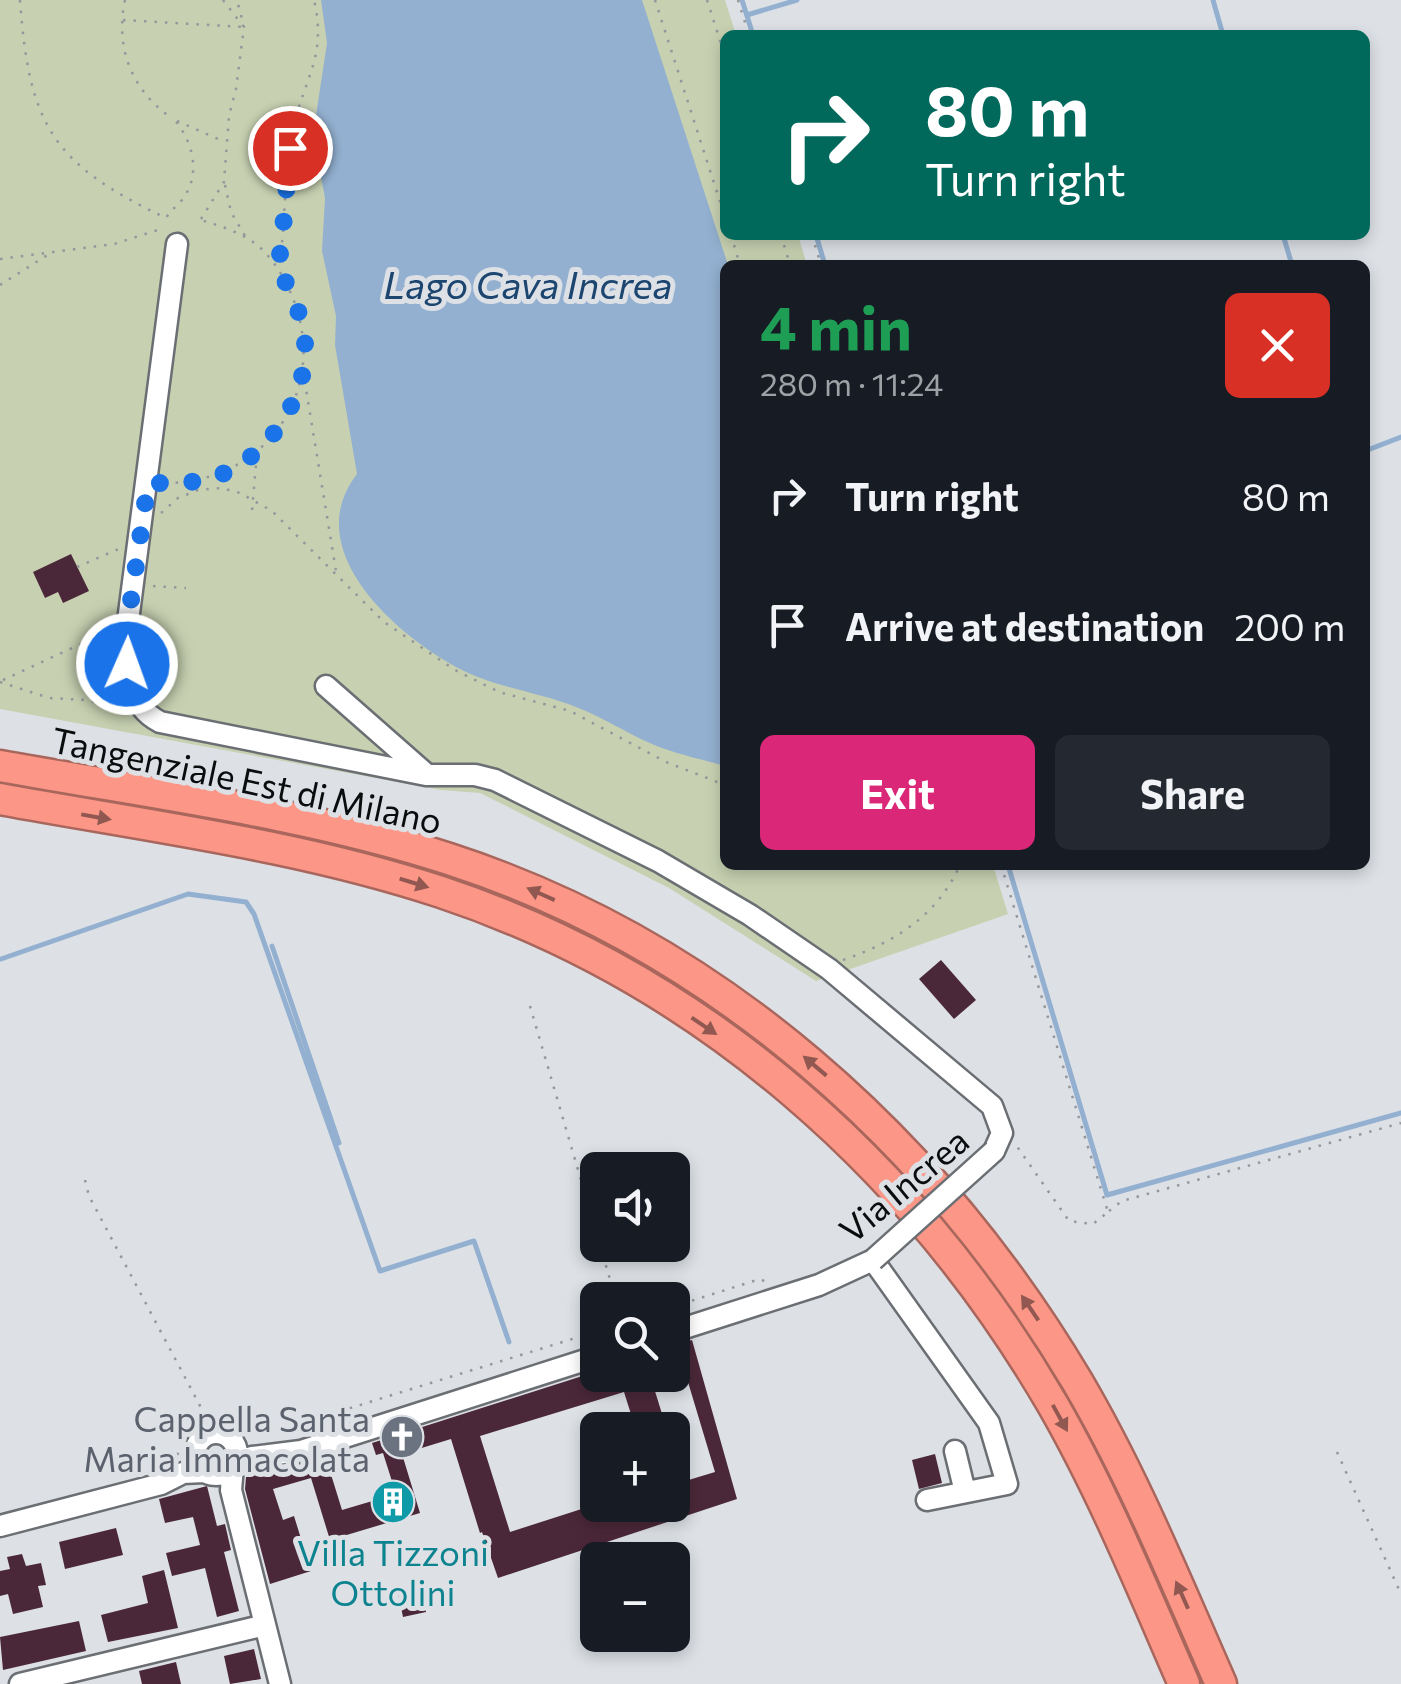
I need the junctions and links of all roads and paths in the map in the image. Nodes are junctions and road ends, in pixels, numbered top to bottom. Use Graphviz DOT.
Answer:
graph roads {
  1 [pos="20,0"];
  2 [pos="125,0"];
  3 [pos="223,0"];
  4 [pos="237,0"];
  5 [pos="314,0"];
  6 [pos="655,0"];
  7 [pos="708,0"];
  8 [pos="738,0"];
  9 [pos="122,20"];
  10 [pos="244,27"];
  11 [pos="748,30"];
  12 [pos="720,40"];
  13 [pos="173,118"];
  14 [pos="226,142"];
  15 [pos="224,182"];
  16 [pos="720,201"];
  17 [pos="170,236"];
  18 [pos="246,238"];
  19 [pos="58,250"];
  20 [pos="0,259"];
  21 [pos="275,263"];
  22 [pos="0,285"];
  23 [pos="302,365"];
  24 [pos="256,451"];
  25 [pos="148,483"];
  26 [pos="253,500"];
  27 [pos="252,510"];
  28 [pos="142,531"];
  29 [pos="78,567"];
  30 [pos="337,573"];
  31 [pos="134,584"];
  32 [pos="186,588"];
  33 [pos="128,621"];
  34 [pos="0,682"];
  35 [pos="326,686"];
  36 [pos="150,716"];
  37 [pos="0,766"];
  38 [pos="426,774"];
  39 [pos="720,784"];
  40 [pos="0,800"];
  41 [pos="957,870"];
  42 [pos="1003,870"];
  43 [pos="834,969"];
  44 [pos="530,1006"];
  45 [pos="1401,1123"];
  46 [pos="998,1142"];
  47 [pos="580,1177"];
  48 [pos="85,1180"];
  49 [pos="1108,1212"];
  50 [pos="873,1260"];
  51 [pos="690,1326"];
  52 [pos="580,1337"];
  53 [pos="580,1362"];
  54 [pos="209,1426"];
  55 [pos="955,1451"];
  56 [pos="1338,1452"];
  57 [pos="215,1466"];
  58 [pos="965,1492"];
  59 [pos="927,1500"];
  60 [pos="0,1526"];
  61 [pos="1401,1594"];
  62 [pos="265,1624"];
  63 [pos="20,1684"];
  64 [pos="280,1684"];
  65 [pos="1184,1684"];
  66 [pos="1222,1684"];
  1 -- 13 [label="path"];
  2 -- 9 [label="path"];
  3 -- 10 [label="path"];
  4 -- 10 [label="path"];
  5 -- 21 [label="path"];
  6 -- 16 [label="path"];
  7 -- 12 [label="path"];
  8 -- 11 [label="path"];
  9 -- 10 [label="path"];
  9 -- 13 [label="path"];
  10 -- 14 [label="path"];
  13 -- 14 [label="path"];
  14 -- 15 [label="path"];
  15 -- 18 [label="path"];
  15 -- 18 [label="path"];
  17 -- 19 [label="path"];
  17 -- 25 [label="street"];
  18 -- 21 [label="path"];
  19 -- 20 [label="path"];
  19 -- 22 [label="path"];
  21 -- 23 [label="path"];
  23 -- 24 [label="path"];
  23 -- 30 [label="path"];
  24 -- 25 [label="path"];
  24 -- 26 [label="path"];
  25 -- 28 [label="street"];
  26 -- 27 [label="path"];
  26 -- 28 [label="path"];
  26 -- 30 [label="path"];
  28 -- 29 [label="path"];
  28 -- 31 [label="street"];
  30 -- 39 [label="path"];
  31 -- 32 [label="path"];
  31 -- 33 [label="street"];
  33 -- 34 [label="path"];
  33 -- 36 [label="street"];
  34 -- 36 [label="path"];
  35 -- 38 [label="street"];
  36 -- 38 [label="street, Via Increa"];
  66 -- 37 [label="highway, Tangenziale Est di Milano, one-way"];
  38 -- 43 [label="street, Via Increa"];
  40 -- 65 [label="highway, Tangenziale Est di Milano, one-way"];
  41 -- 43 [label="path"];
  42 -- 49 [label="path"];
  43 -- 46 [label="street, Via Increa"];
  44 -- 47 [label="path"];
  45 -- 49 [label="path"];
  46 -- 49 [label="path"];
  46 -- 50 [label="street, Via Increa, bridge"];
  48 -- 54 [label="path"];
  50 -- 51 [label="street, Via Increa"];
  50 -- 58 [label="street"];
  52 -- 54 [label="path"];
  53 -- 57 [label="street"];
  54 -- 57 [label="street"];
  54 -- 57 [label="path"];
  55 -- 58 [label="street"];
  56 -- 61 [label="path"];
  57 -- 60 [label="street"];
  57 -- 62 [label="street"];
  58 -- 59 [label="street"];
  62 -- 63 [label="street"];
  62 -- 64 [label="street"];
}
